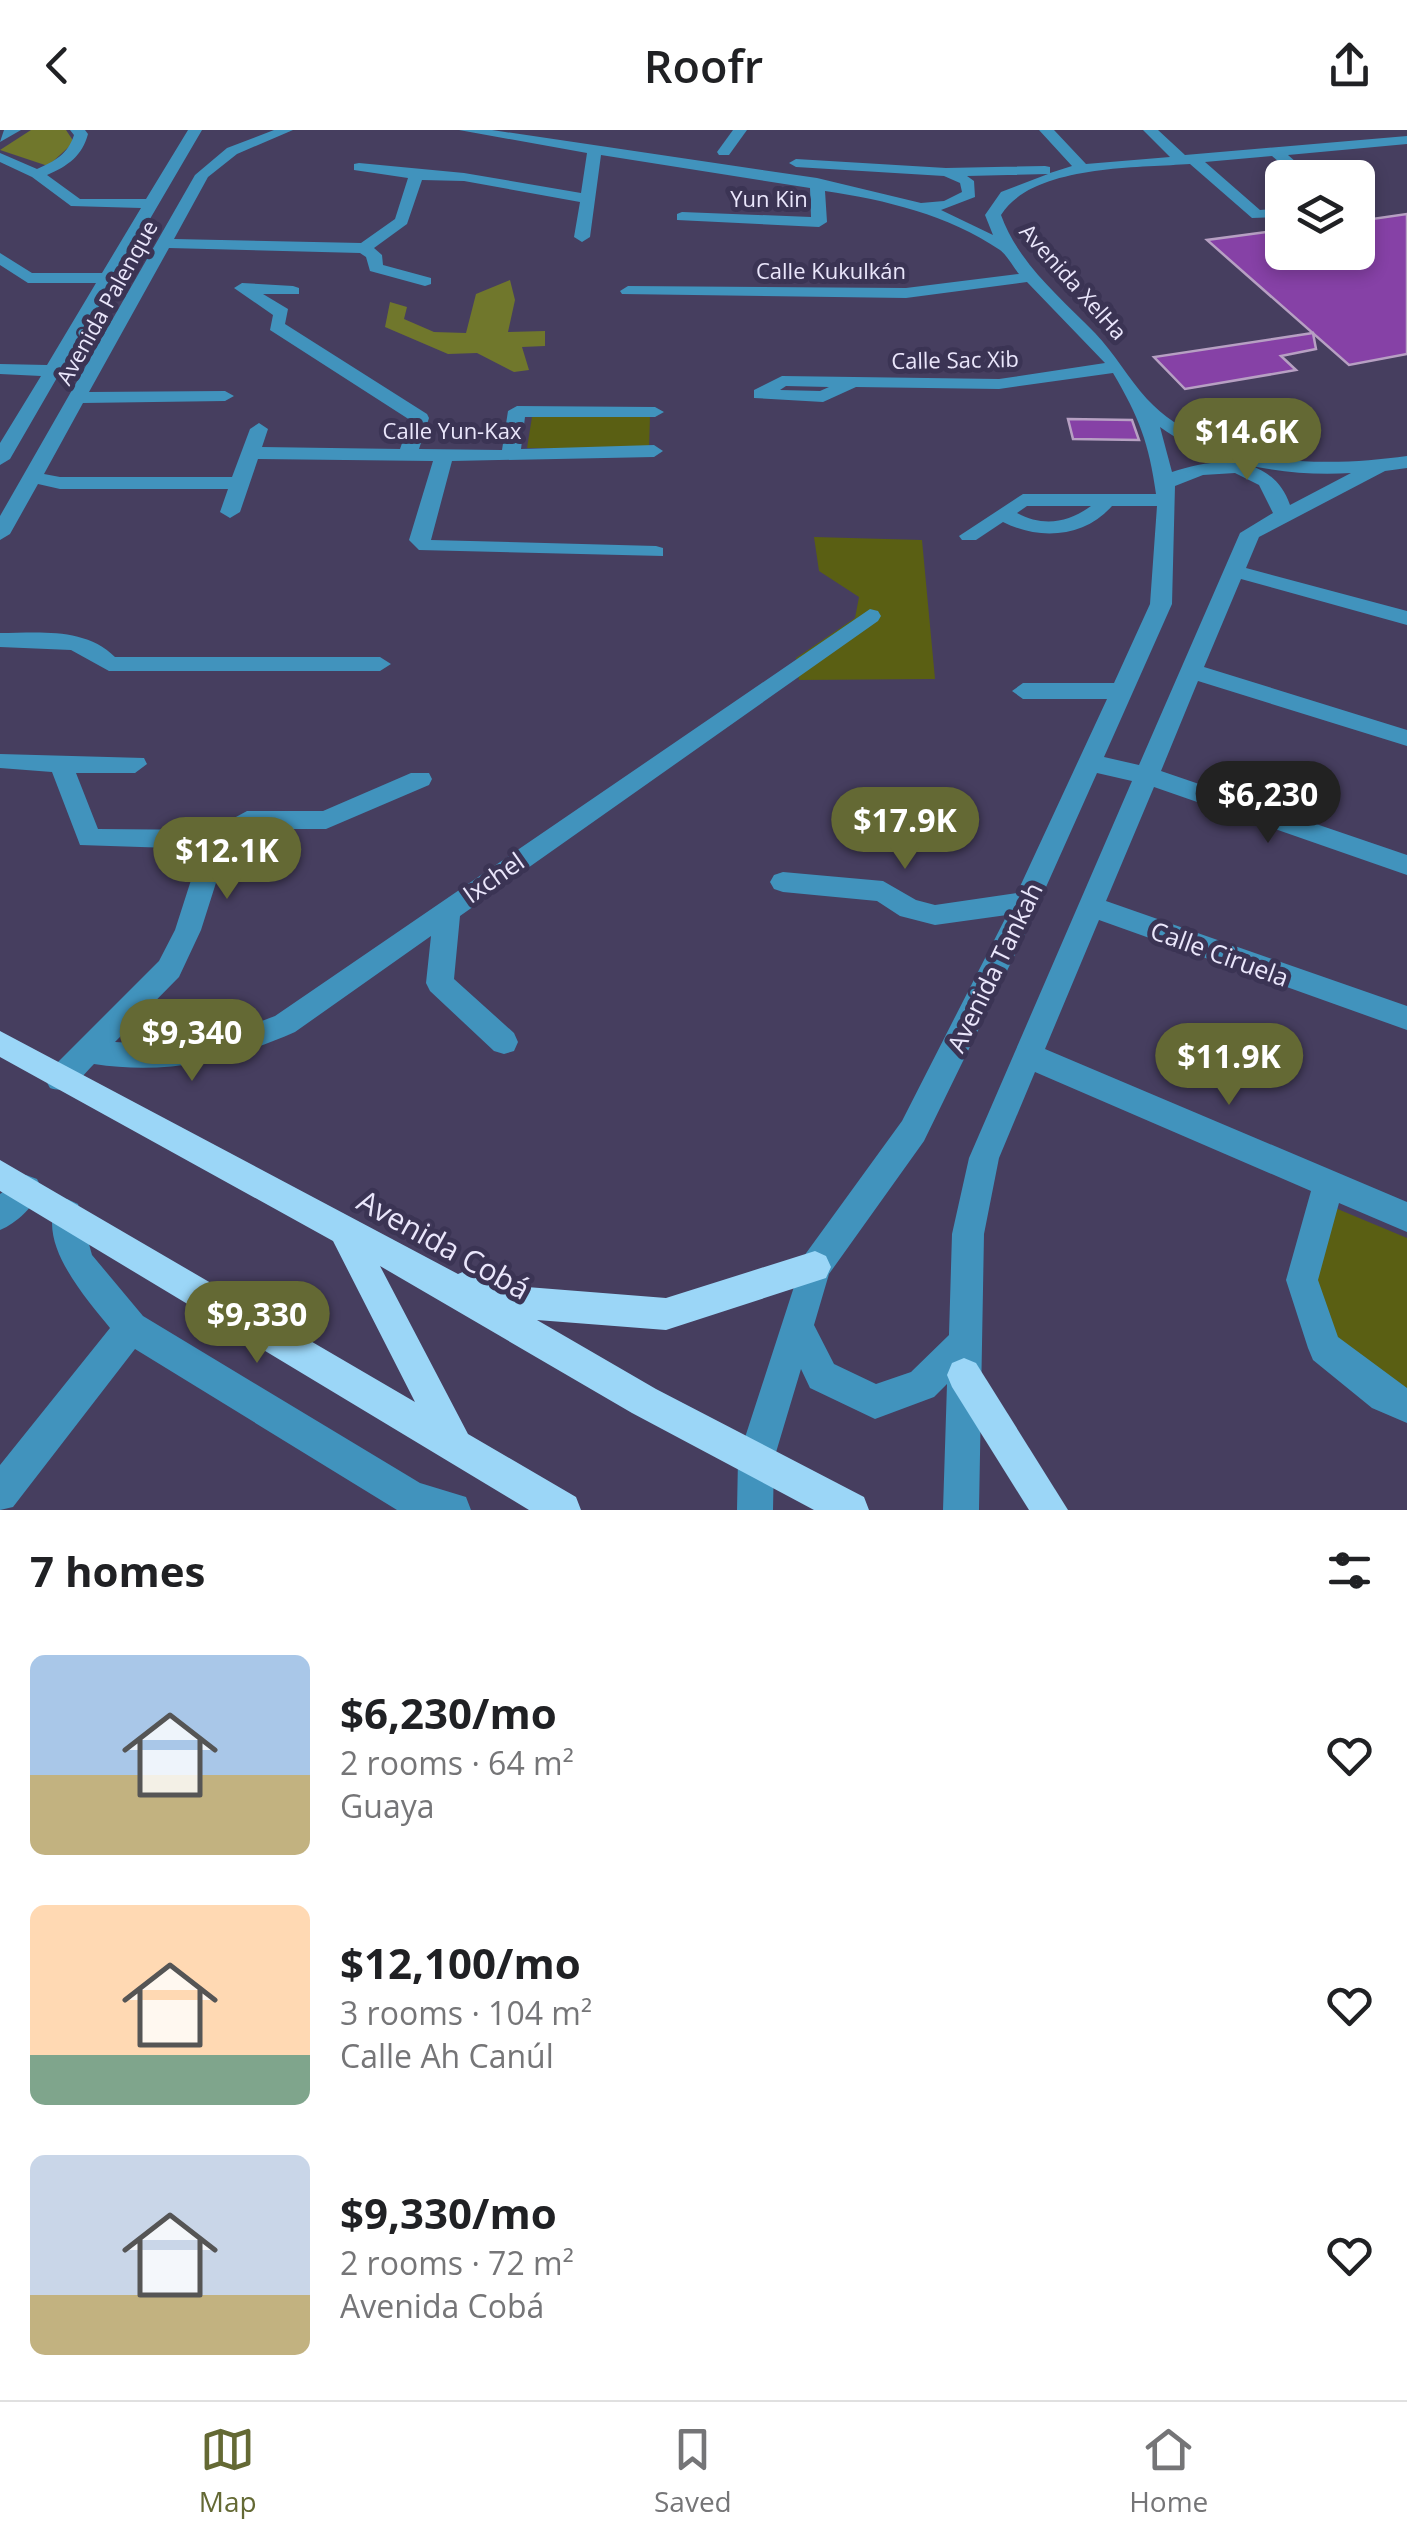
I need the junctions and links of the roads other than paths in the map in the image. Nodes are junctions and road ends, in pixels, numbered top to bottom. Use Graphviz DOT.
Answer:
graph roads {
  1 [pos="14,130"];
  2 [pos="77,130"];
  3 [pos="194,130"];
  4 [pos="286,130"];
  5 [pos="466,130"];
  6 [pos="565,130"];
  7 [pos="740,130"];
  8 [pos="1046,130"];
  9 [pos="1150,130"];
  10 [pos="1406,130"];
  11 [pos="0,138"];
  12 [pos="1382,139"];
  13 [pos="1407,140"];
  14 [pos="689,148"];
  15 [pos="595,149"];
  16 [pos="706,150"];
  17 [pos="1273,150"];
  18 [pos="724,152"];
  19 [pos="741,155"];
  20 [pos="0,157"];
  21 [pos="1187,159"];
  22 [pos="776,160"];
  23 [pos="1286,160"];
  24 [pos="359,167"];
  25 [pos="1076,169"];
  26 [pos="946,172"];
  27 [pos="37,174"];
  28 [pos="416,176"];
  29 [pos="817,182"];
  30 [pos="585,198"];
  31 [pos="153,204"];
  32 [pos="921,206"];
  33 [pos="1265,214"];
  34 [pos="682,217"];
  35 [pos="582,237"];
  36 [pos="164,242"];
  37 [pos="1003,246"];
  38 [pos="364,248"];
  39 [pos="0,258"];
  40 [pos="1032,277"];
  41 [pos="109,278"];
  42 [pos="424,281"];
  43 [pos="293,291"];
  44 [pos="628,291"];
  45 [pos="1117,367"];
  46 [pos="0,369"];
  47 [pos="92,370"];
  48 [pos="54,372"];
  49 [pos="853,382"];
  50 [pos="226,396"];
  51 [pos="78,398"];
  52 [pos="1143,405"];
  53 [pos="655,412"];
  54 [pos="259,429"];
  55 [pos="654,451"];
  56 [pos="250,453"];
  57 [pos="408,455"];
  58 [pos="444,456"];
  59 [pos="511,456"];
  60 [pos="0,459"];
  61 [pos="1407,462"];
  62 [pos="1378,467"];
  63 [pos="32,477"];
  64 [pos="239,483"];
  65 [pos="1166,492"];
  66 [pos="230,512"];
  67 [pos="1283,515"];
  68 [pos="0,534"];
  69 [pos="969,536"];
  70 [pos="656,552"];
  71 [pos="1234,572"];
  72 [pos="870,616"];
  73 [pos="1407,618"];
  74 [pos="0,640"];
  75 [pos="380,664"];
  76 [pos="1192,671"];
  77 [pos="1023,690"];
  78 [pos="1121,691"];
  79 [pos="1407,738"];
  80 [pos="4,761"];
  81 [pos="1088,762"];
  82 [pos="61,764"];
  83 [pos="135,764"];
  84 [pos="1148,775"];
  85 [pos="420,779"];
  86 [pos="217,840"];
  87 [pos="1407,865"];
  88 [pos="783,882"];
  89 [pos="1026,902"];
  90 [pos="1090,906"];
  91 [pos="447,909"];
  92 [pos="1407,1018"];
  93 [pos="504,1042"];
  94 [pos="0,1043"];
  95 [pos="88,1051"];
  96 [pos="1027,1055"];
  97 [pos="60,1080"];
  98 [pos="13,1182"];
  99 [pos="1329,1184"];
  100 [pos="68,1214"];
  101 [pos="0,1216"];
  102 [pos="1407,1216"];
  103 [pos="346,1233"];
  104 [pos="815,1267"];
  105 [pos="437,1280"];
  106 [pos="797,1327"];
  107 [pos="131,1328"];
  108 [pos="965,1359"];
  109 [pos="1407,1406"];
  110 [pos="456,1447"];
  111 [pos="756,1459"];
  112 [pos="0,1494"];
  113 [pos="410,1504"];
  114 [pos="546,1508"];
  115 [pos="453,1510"];
  116 [pos="755,1510"];
  117 [pos="851,1510"];
  118 [pos="961,1510"];
  119 [pos="1050,1510"];
  1 -- 11 [label="street"];
  2 -- 27 [label="street"];
  3 -- 31 [label="street, Avenida Palenque"];
  4 -- 36 [label="street, Avenida Palenque"];
  5 -- 15 [label="street"];
  6 -- 14 [label="street"];
  7 -- 18 [label="street"];
  8 -- 25 [label="street"];
  9 -- 21 [label="street"];
  10 -- 12 [label="street"];
  12 -- 13 [label="street, Avenida XelHa"];
  12 -- 17 [label="street, Avenida XelHa"];
  15 -- 29 [label="street"];
  15 -- 30 [label="street"];
  16 -- 18 [label="street"];
  17 -- 21 [label="street, Avenida XelHa"];
  17 -- 23 [label="street"];
  18 -- 19 [label="street"];
  20 -- 27 [label="street"];
  21 -- 25 [label="street, Avenida XelHa"];
  21 -- 33 [label="street"];
  22 -- 26 [label="street"];
  24 -- 28 [label="street"];
  25 -- 26 [label="street"];
  25 -- 37 [label="street, Avenida XelHa"];
  26 -- 32 [label="street"];
  27 -- 31 [label="street"];
  28 -- 30 [label="street"];
  28 -- 38 [label="street"];
  29 -- 32 [label="street"];
  29 -- 34 [label="street, Yun Kin"];
  30 -- 35 [label="street"];
  31 -- 41 [label="street, Avenida Palenque"];
  32 -- 37 [label="street"];
  36 -- 38 [label="street"];
  36 -- 47 [label="street, Avenida Palenque"];
  37 -- 40 [label="street, Avenida XelHa"];
  38 -- 42 [label="street"];
  39 -- 41 [label="street"];
  40 -- 44 [label="street, Calle Kukulkán"];
  40 -- 45 [label="street, Avenida XelHa"];
  41 -- 48 [label="street, Avenida Palenque"];
  43 -- 57 [label="street"];
  45 -- 49 [label="street, Calle Sac Xib"];
  45 -- 52 [label="street, Avenida XelHa"];
  46 -- 48 [label="street"];
  47 -- 48 [label="street"];
  47 -- 51 [label="street, Avenida Palenque"];
  48 -- 60 [label="street, Avenida Palenque"];
  50 -- 51 [label="street"];
  51 -- 63 [label="street, Avenida Palenque"];
  52 -- 62 [label="street, Avenida XelHa"];
  52 -- 65 [label="street, Avenida Tankah"];
  53 -- 59 [label="street"];
  54 -- 56 [label="street"];
  55 -- 59 [label="street, Calle Yun-Kax"];
  56 -- 57 [label="street, Calle Yun-Kax"];
  56 -- 64 [label="street"];
  57 -- 58 [label="street, Calle Yun-Kax"];
  58 -- 59 [label="street, Calle Yun-Kax"];
  58 -- 70 [label="street"];
  61 -- 62 [label="street, Avenida XelHa"];
  62 -- 67 [label="street"];
  63 -- 64 [label="street"];
  63 -- 68 [label="street, Avenida Palenque"];
  64 -- 66 [label="street"];
  65 -- 67 [label="street"];
  65 -- 69 [label="street"];
  65 -- 78 [label="street, Avenida Tankah"];
  67 -- 71 [label="street"];
  71 -- 73 [label="street"];
  71 -- 76 [label="street"];
  72 -- 91 [label="street, Ixchel"];
  74 -- 75 [label="street"];
  76 -- 79 [label="street"];
  76 -- 84 [label="street"];
  77 -- 78 [label="street"];
  78 -- 81 [label="street, Avenida Tankah"];
  80 -- 82 [label="street"];
  81 -- 84 [label="street"];
  81 -- 89 [label="street, Avenida Tankah"];
  82 -- 83 [label="street"];
  82 -- 86 [label="street"];
  84 -- 87 [label="street"];
  84 -- 90 [label="street"];
  85 -- 86 [label="street"];
  86 -- 95 [label="street"];
  88 -- 89 [label="street"];
  89 -- 104 [label="street, Avenida Tankah"];
  90 -- 92 [label="street, Calle Ciruela"];
  90 -- 96 [label="street"];
  91 -- 93 [label="street"];
  91 -- 95 [label="street, Ixchel"];
  94 -- 97 [label="main road, Avenida Cobá"];
  95 -- 97 [label="street"];
  96 -- 99 [label="street"];
  96 -- 108 [label="street"];
  97 -- 103 [label="main road, Avenida Cobá"];
  98 -- 100 [label="main road"];
  98 -- 101 [label="street"];
  99 -- 102 [label="street"];
  99 -- 109 [label="street"];
  100 -- 107 [label="street"];
  100 -- 110 [label="main road"];
  103 -- 105 [label="main road, Avenida Cobá"];
  103 -- 110 [label="main road"];
  104 -- 105 [label="main road"];
  104 -- 106 [label="street, Avenida Tankah"];
  105 -- 111 [label="main road, Avenida Cobá"];
  106 -- 108 [label="street"];
  106 -- 111 [label="street, Avenida Tankah"];
  107 -- 112 [label="street"];
  107 -- 113 [label="street"];
  108 -- 118 [label="street"];
  108 -- 119 [label="main road"];
  110 -- 114 [label="main road"];
  111 -- 116 [label="street, Avenida Tankah"];
  111 -- 117 [label="main road, Avenida Cobá"];
  113 -- 115 [label="street"];
}
